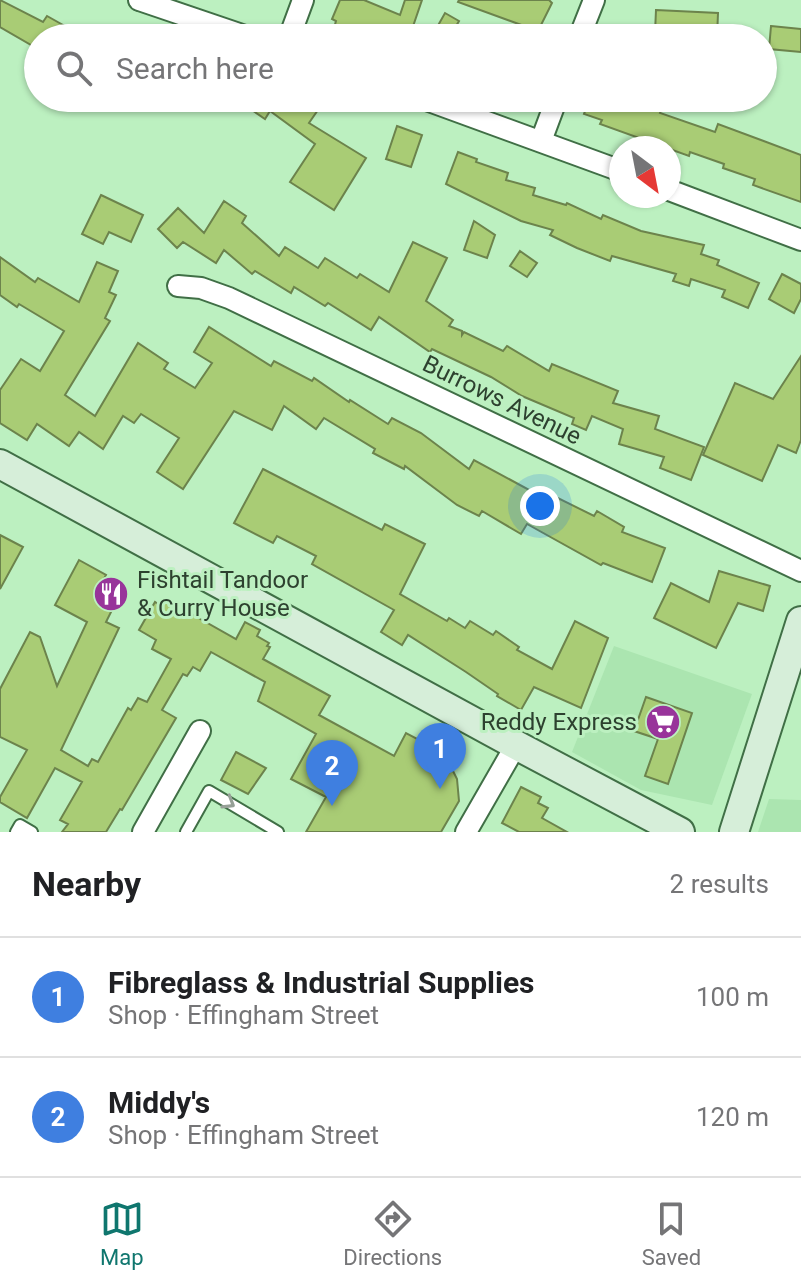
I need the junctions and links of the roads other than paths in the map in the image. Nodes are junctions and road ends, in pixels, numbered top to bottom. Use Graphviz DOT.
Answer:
graph roads {
  1 [pos="139,0"];
  2 [pos="303,0"];
  3 [pos="594,0"];
  4 [pos="210,24"];
  5 [pos="294,24"];
  6 [pos="585,24"];
  7 [pos="460,112"];
  8 [pos="552,112"];
  9 [pos="541,141"];
  10 [pos="609,166"];
  11 [pos="681,195"];
  12 [pos="801,240"];
  13 [pos="178,286"];
  14 [pos="0,464"];
  15 [pos="801,571"];
  16 [pos="801,621"];
  17 [pos="200,731"];
  18 [pos="516,745"];
  19 [pos="16,832"];
  20 [pos="32,832"];
  21 [pos="143,832"];
  22 [pos="186,832"];
  23 [pos="278,832"];
  24 [pos="466,832"];
  25 [pos="680,832"];
  26 [pos="734,832"];
  1 -- 4 [label="street"];
  2 -- 5 [label="street"];
  3 -- 6 [label="street"];
  7 -- 9 [label="street"];
  8 -- 9 [label="street"];
  9 -- 10 [label="street"];
  11 -- 12 [label="street"];
  13 -- 15 [label="street, Burrows Avenue"];
  14 -- 18 [label="street"];
  16 -- 26 [label="street"];
  17 -- 21 [label="street"];
  18 -- 24 [label="street"];
  18 -- 25 [label="street"];
  19 -- 20 [label="lane"];
  22 -- 23 [label="lane, one-way"];
}
